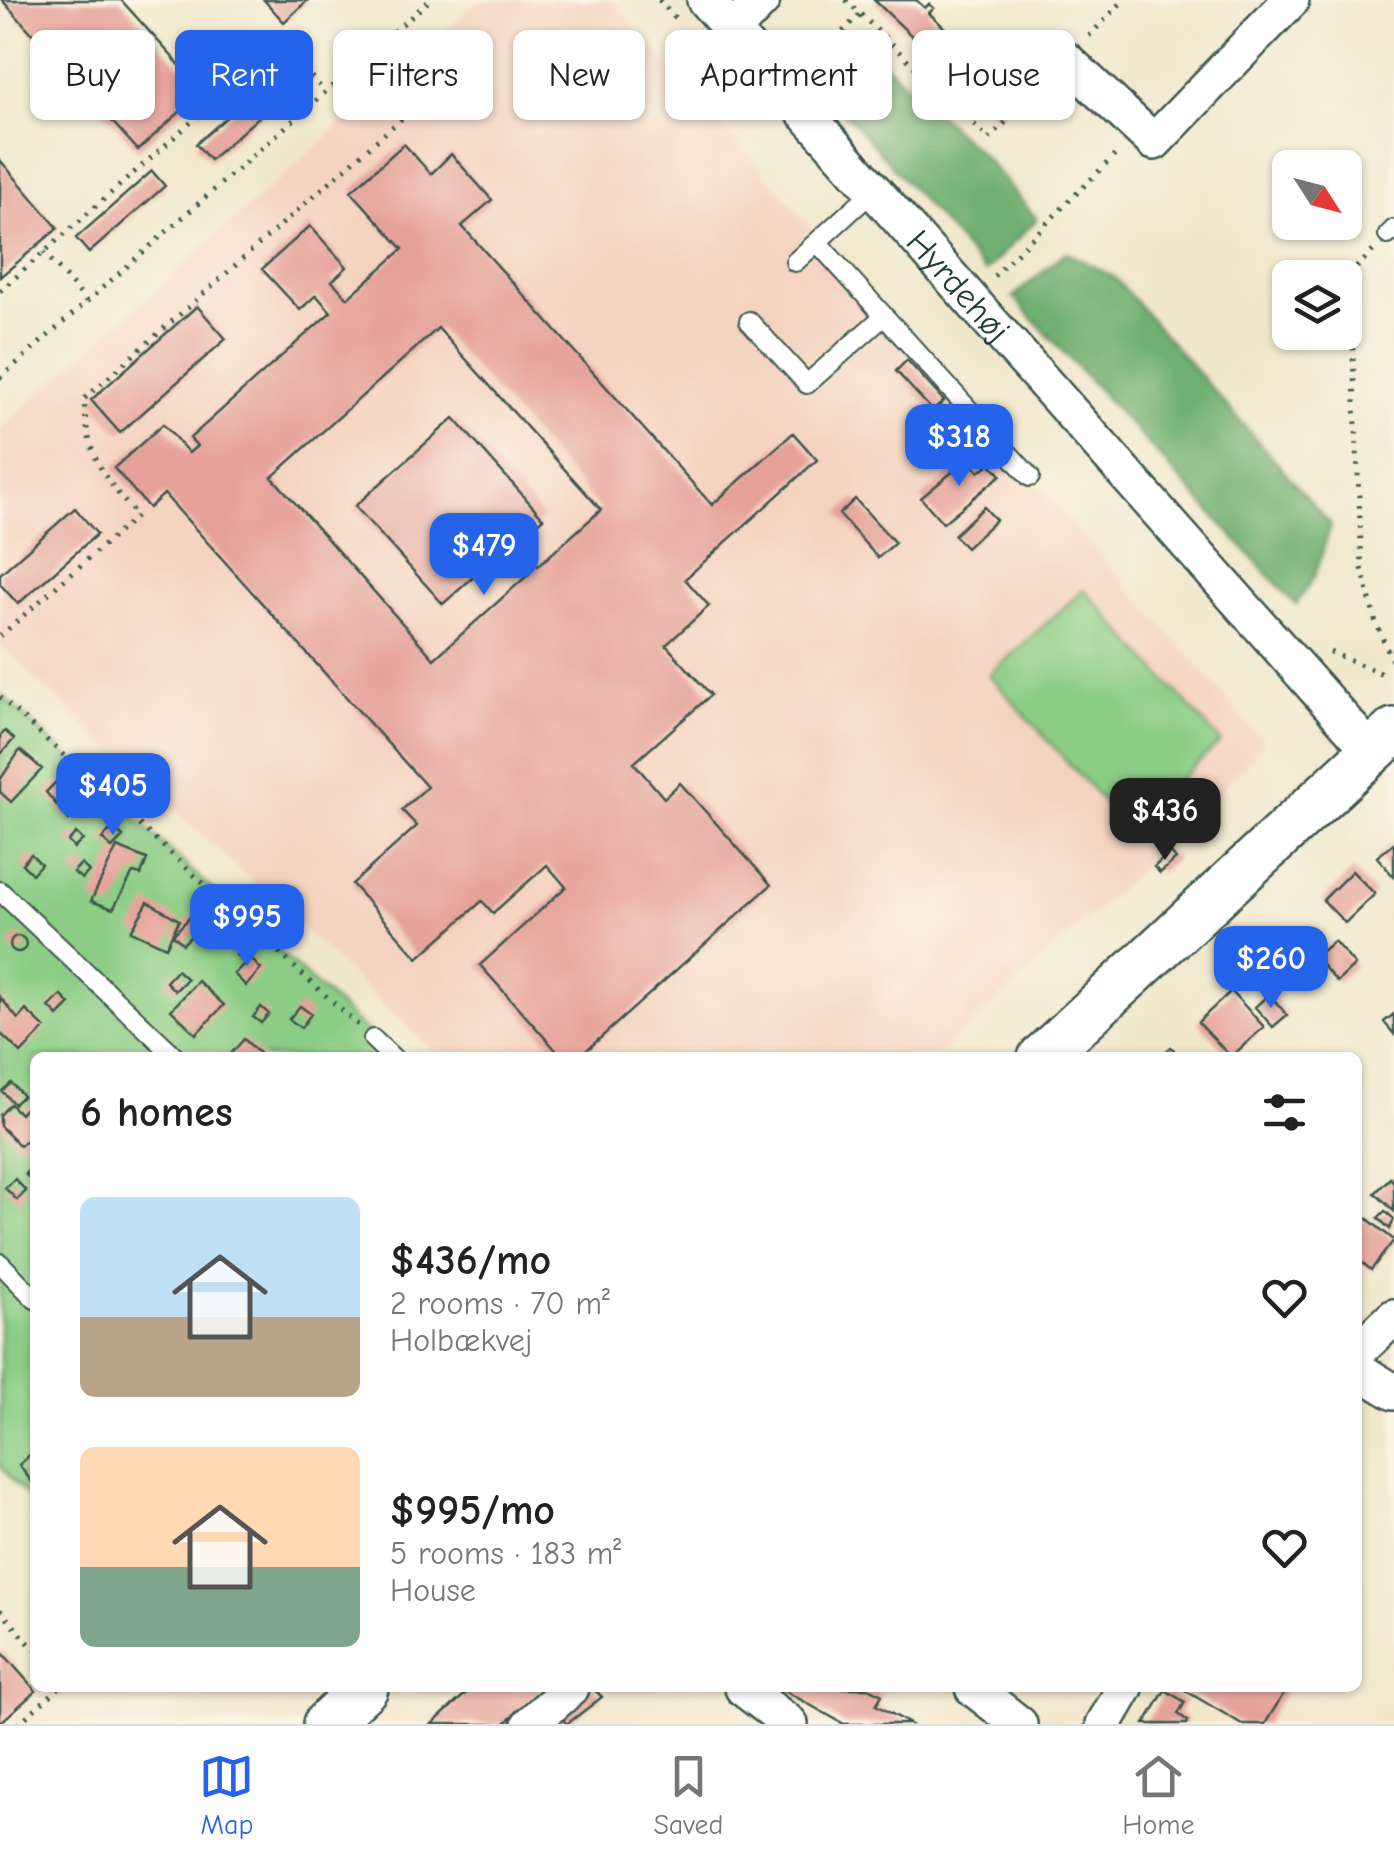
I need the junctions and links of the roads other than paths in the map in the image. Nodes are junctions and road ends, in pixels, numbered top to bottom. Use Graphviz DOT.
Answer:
graph roads {
  1 [pos="705,0"];
  2 [pos="762,0"];
  3 [pos="1291,0"];
  4 [pos="731,30"];
  5 [pos="733,30"];
  6 [pos="1075,69"];
  7 [pos="812,120"];
  8 [pos="874,190"];
  9 [pos="817,242"];
  10 [pos="795,262"];
  11 [pos="884,316"];
  12 [pos="749,321"];
  13 [pos="1030,477"];
  14 [pos="1383,741"];
  15 [pos="0,891"];
  16 [pos="374,1039"];
  17 [pos="171,1052"];
  18 [pos="387,1052"];
  19 [pos="1047,1052"];
  20 [pos="0,1263"];
  21 [pos="30,1294"];
  22 [pos="1394,1318"];
  23 [pos="1362,1347"];
  24 [pos="1362,1372"];
  25 [pos="1394,1392"];
  26 [pos="361,1692"];
  27 [pos="566,1692"];
  28 [pos="748,1692"];
  29 [pos="978,1692"];
  30 [pos="1123,1692"];
  31 [pos="326,1724"];
  32 [pos="530,1724"];
  33 [pos="790,1724"];
  34 [pos="1019,1724"];
  35 [pos="1104,1724"];
  1 -- 4 [label="street, Hyrdehøj"];
  2 -- 5 [label="street"];
  3 -- 6 [label="street"];
  7 -- 8 [label="street, Hyrdehøj"];
  8 -- 9 [label="lane"];
  8 -- 14 [label="street, Hyrdehøj"];
  9 -- 10 [label="lane"];
  9 -- 11 [label="lane"];
  11 -- 12 [label="lane"];
  11 -- 13 [label="lane"];
  14 -- 19 [label="street"];
  15 -- 17 [label="lane"];
  16 -- 18 [label="lane"];
  20 -- 21 [label="lane"];
  22 -- 23 [label="street"];
  24 -- 25 [label="street"];
  26 -- 31 [label="street"];
  27 -- 32 [label="street"];
  28 -- 33 [label="street"];
  29 -- 34 [label="street"];
  30 -- 35 [label="street"];
}
